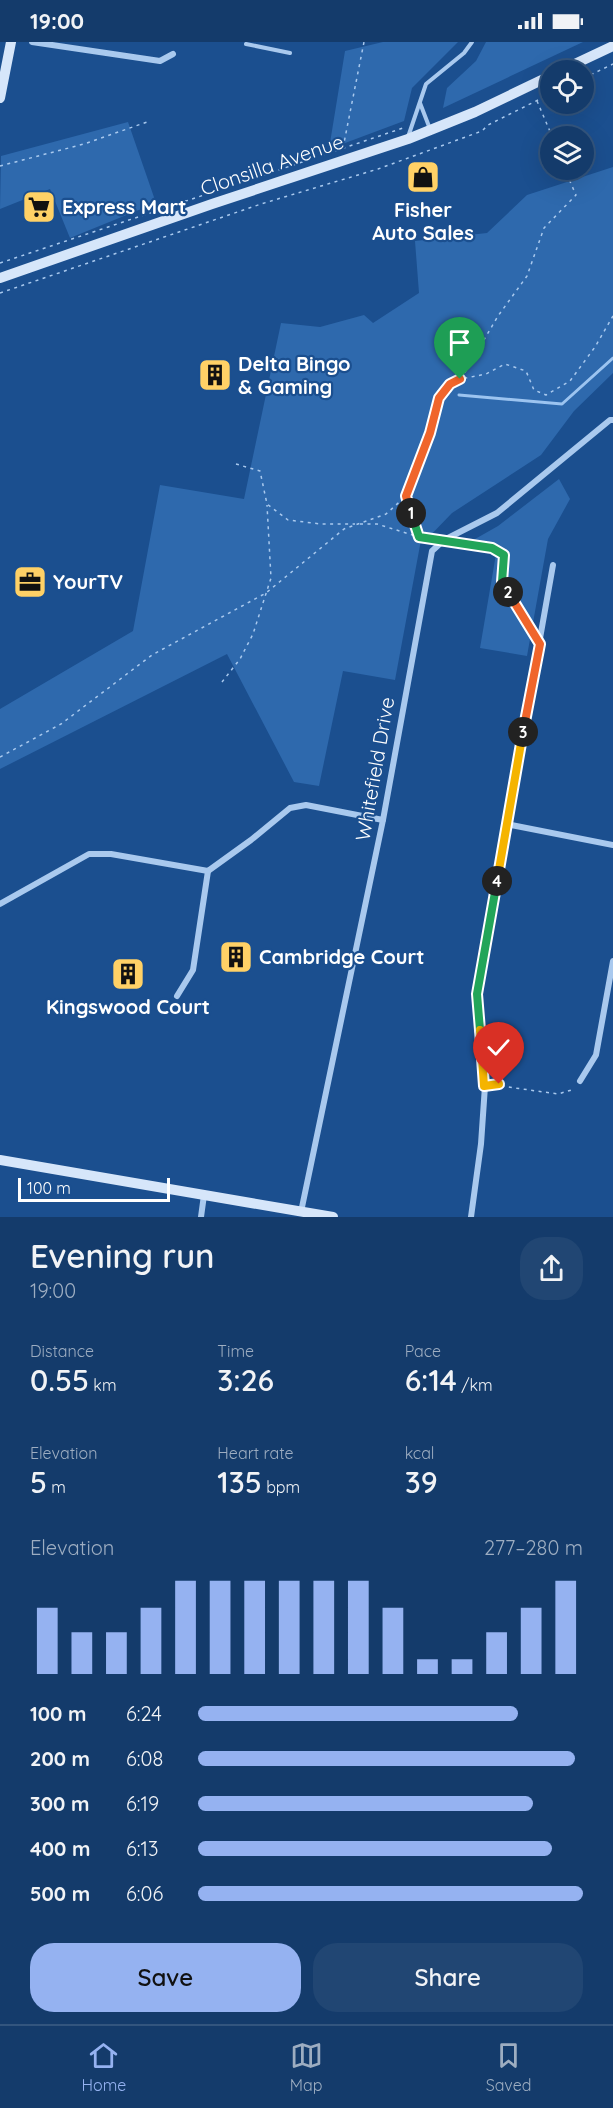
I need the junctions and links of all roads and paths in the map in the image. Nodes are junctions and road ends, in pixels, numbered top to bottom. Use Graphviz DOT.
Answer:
graph roads {
  1 [pos="11,42"];
  2 [pos="32,42"];
  3 [pos="364,42"];
  4 [pos="472,42"];
  5 [pos="246,44"];
  6 [pos="613,46"];
  7 [pos="605,47"];
  8 [pos="290,53"];
  9 [pos="173,54"];
  10 [pos="581,60"];
  11 [pos="613,64"];
  12 [pos="594,73"];
  13 [pos="540,81"];
  14 [pos="0,98"];
  15 [pos="540,99"];
  16 [pos="537,101"];
  17 [pos="419,102"];
  18 [pos="147,122"];
  19 [pos="411,126"];
  20 [pos="548,126"];
  21 [pos="430,130"];
  22 [pos="408,139"];
  23 [pos="343,149"];
  24 [pos="0,166"];
  25 [pos="569,180"];
  26 [pos="241,183"];
  27 [pos="207,194"];
  28 [pos="0,265"];
  29 [pos="13,274"];
  30 [pos="0,278"];
  31 [pos="0,293"];
  32 [pos="613,316"];
  33 [pos="460,379"];
  34 [pos="613,420"];
  35 [pos="236,464"];
  36 [pos="406,496"];
  37 [pos="267,504"];
  38 [pos="358,524"];
  39 [pos="419,537"];
  40 [pos="444,540"];
  41 [pos="553,565"];
  42 [pos="266,593"];
  43 [pos="540,644"];
  44 [pos="222,682"];
  45 [pos="0,757"];
  46 [pos="383,820"];
  47 [pos="506,824"];
  48 [pos="613,845"];
  49 [pos="208,871"];
  50 [pos="0,904"];
  51 [pos="613,961"];
  52 [pos="177,996"];
  53 [pos="580,1081"];
  54 [pos="484,1086"];
  55 [pos="0,1160"];
  56 [pos="204,1195"];
  57 [pos="301,1212"];
  58 [pos="201,1217"];
  59 [pos="333,1217"];
  60 [pos="471,1217"];
  1 -- 14 [label="main road"];
  2 -- 9 [label="street"];
  3 -- 23 [label="path"];
  4 -- 17 [label="lane"];
  5 -- 8 [label="lane"];
  6 -- 7 [label="main road"];
  7 -- 10 [label="main road"];
  11 -- 12 [label="path"];
  13 -- 21 [label="main road, Clonsilla Avenue"];
  15 -- 16 [label="path"];
  16 -- 20 [label="path"];
  16 -- 31 [label="path"];
  17 -- 19 [label="lane"];
  17 -- 21 [label="lane"];
  18 -- 24 [label="path"];
  19 -- 22 [label="lane"];
  19 -- 23 [label="path"];
  21 -- 22 [label="main road, Clonsilla Avenue"];
  22 -- 29 [label="main road, Clonsilla Avenue"];
  23 -- 26 [label="path"];
  25 -- 33 [label="path"];
  27 -- 28 [label="path"];
  28 -- 29 [label="main road"];
  29 -- 30 [label="main road, Clonsilla Avenue"];
  32 -- 33 [label="path"];
  33 -- 36 [label="path"];
  34 -- 40 [label="street"];
  35 -- 37 [label="path"];
  36 -- 38 [label="path"];
  36 -- 39 [label="path"];
  37 -- 38 [label="path"];
  37 -- 42 [label="path"];
  38 -- 39 [label="path"];
  38 -- 42 [label="path"];
  39 -- 40 [label="path"];
  40 -- 43 [label="path"];
  40 -- 46 [label="street, Whitefield Drive"];
  41 -- 43 [label="street"];
  42 -- 44 [label="path"];
  42 -- 45 [label="path"];
  43 -- 47 [label="street"];
  46 -- 49 [label="street"];
  46 -- 57 [label="street, Whitefield Drive"];
  47 -- 48 [label="street"];
  47 -- 54 [label="street"];
  49 -- 50 [label="street"];
  49 -- 52 [label="street"];
  51 -- 53 [label="street"];
  53 -- 54 [label="path"];
  54 -- 60 [label="street"];
  55 -- 56 [label="main road"];
  56 -- 57 [label="main road"];
  56 -- 58 [label="street"];
  57 -- 59 [label="main road"];
}
